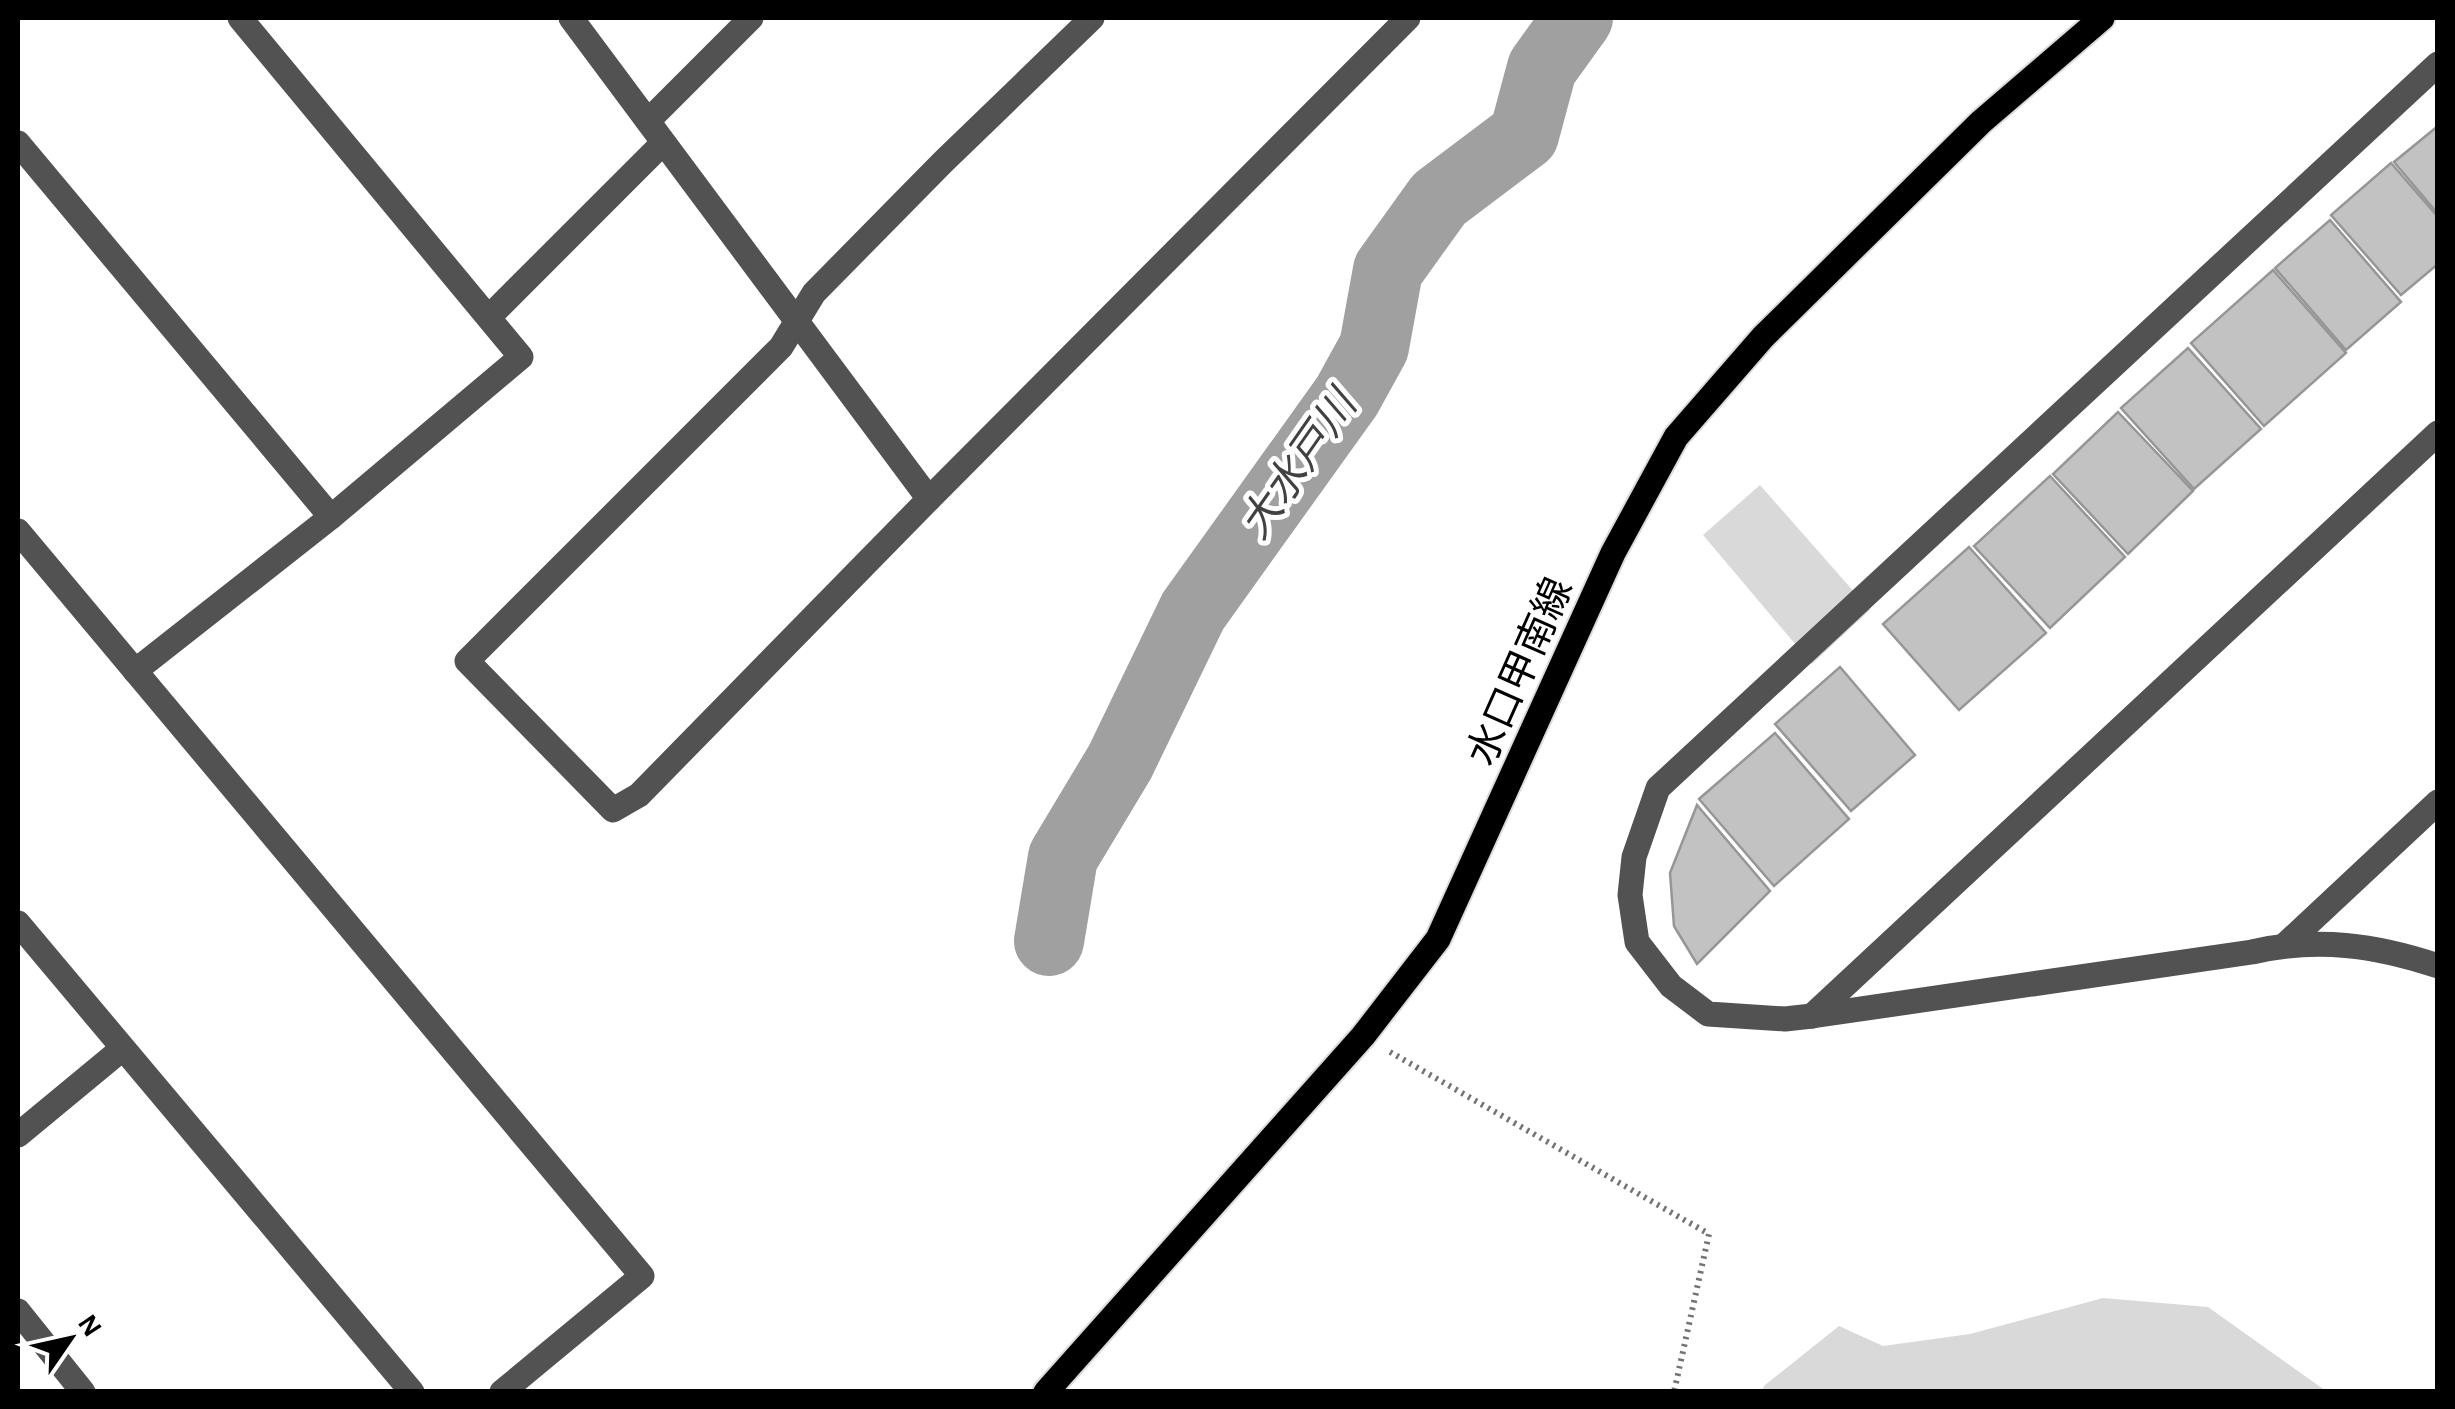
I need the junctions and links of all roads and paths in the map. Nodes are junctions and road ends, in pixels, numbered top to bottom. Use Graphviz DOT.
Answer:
graph roads {
  1 [pos="240,18"];
  2 [pos="571,18"];
  3 [pos="752,18"];
  4 [pos="1092,18"];
  5 [pos="2102,18"];
  6 [pos="1398,21"];
  7 [pos="2435,71"];
  8 [pos="648,121"];
  9 [pos="664,143"];
  10 [pos="18,144"];
  11 [pos="489,317"];
  12 [pos="798,320"];
  13 [pos="2438,433"];
  14 [pos="929,498"];
  15 [pos="331,517"];
  16 [pos="18,531"];
  17 [pos="135,671"];
  18 [pos="2438,802"];
  19 [pos="18,922"];
  20 [pos="2285,944"];
  21 [pos="2438,966"];
  22 [pos="1812,1016"];
  23 [pos="1363,1036"];
  24 [pos="122,1049"];
  25 [pos="18,1135"];
  26 [pos="18,1311"];
  27 [pos="83,1392"];
  28 [pos="412,1392"];
  29 [pos="502,1392"];
  30 [pos="1046,1392"];
  31 [pos="1674,1392"];
  1 -- 11 [label="street"];
  2 -- 8 [label="street"];
  3 -- 8 [label="street"];
  4 -- 12 [label="street"];
  5 -- 23 [label="main road, 水口甲南線"];
  6 -- 14 [label="street"];
  7 -- 22 [label="street"];
  8 -- 9 [label="street"];
  9 -- 11 [label="street"];
  9 -- 12 [label="street"];
  10 -- 15 [label="street"];
  11 -- 15 [label="street"];
  12 -- 14 [label="street"];
  12 -- 14 [label="street"];
  13 -- 22 [label="street"];
  15 -- 17 [label="street"];
  16 -- 17 [label="street"];
  17 -- 29 [label="street"];
  18 -- 20 [label="street"];
  19 -- 24 [label="street"];
  20 -- 21 [label="street"];
  20 -- 22 [label="street"];
  23 -- 30 [label="main road, 水口甲南線"];
  23 -- 31 [label="path"];
  24 -- 25 [label="street"];
  24 -- 28 [label="street"];
  26 -- 27 [label="street"];
}
